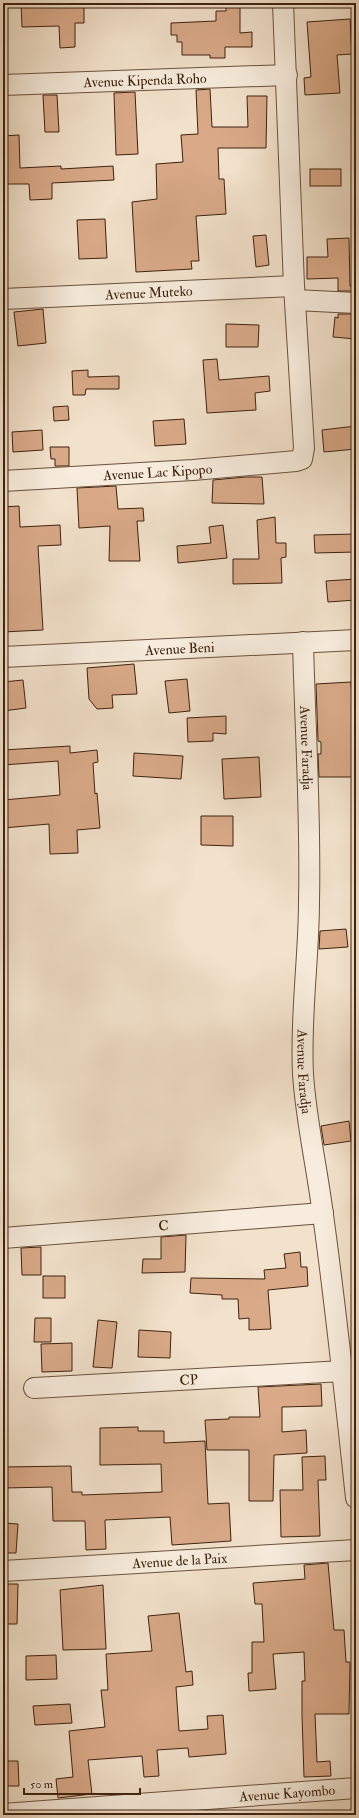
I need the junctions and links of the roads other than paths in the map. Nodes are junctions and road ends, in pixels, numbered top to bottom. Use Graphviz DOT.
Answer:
graph roads {
  1 [pos="284,3"];
  2 [pos="287,75"];
  3 [pos="3,85"];
  4 [pos="295,293"];
  5 [pos="3,298"];
  6 [pos="356,303"];
  7 [pos="3,481"];
  8 [pos="356,640"];
  9 [pos="303,642"];
  10 [pos="3,657"];
  11 [pos="323,1212"];
  12 [pos="3,1238"];
  13 [pos="343,1371"];
  14 [pos="34,1388"];
  15 [pos="356,1498"];
  16 [pos="356,1550"];
  17 [pos="3,1571"];
  18 [pos="356,1788"];
  19 [pos="3,1814"];
  1 -- 2 [label="street"];
  2 -- 3 [label="street, Avenue Kipenda Roho"];
  2 -- 4 [label="street"];
  4 -- 5 [label="street, Avenue Muteko"];
  4 -- 6 [label="street, Avenue Muteko"];
  4 -- 7 [label="street, Avenue Lac Kipopo"];
  8 -- 9 [label="street, Avenue Beni"];
  9 -- 10 [label="street, Avenue Beni"];
  9 -- 11 [label="street, Avenue Faradja"];
  11 -- 12 [label="street, C"];
  11 -- 13 [label="street, Avenue Faradja"];
  13 -- 14 [label="street, CP"];
  13 -- 15 [label="street, Avenue Faradja"];
  16 -- 17 [label="street, Avenue de la Paix"];
  18 -- 19 [label="street, Avenue Kayombo"];
}
